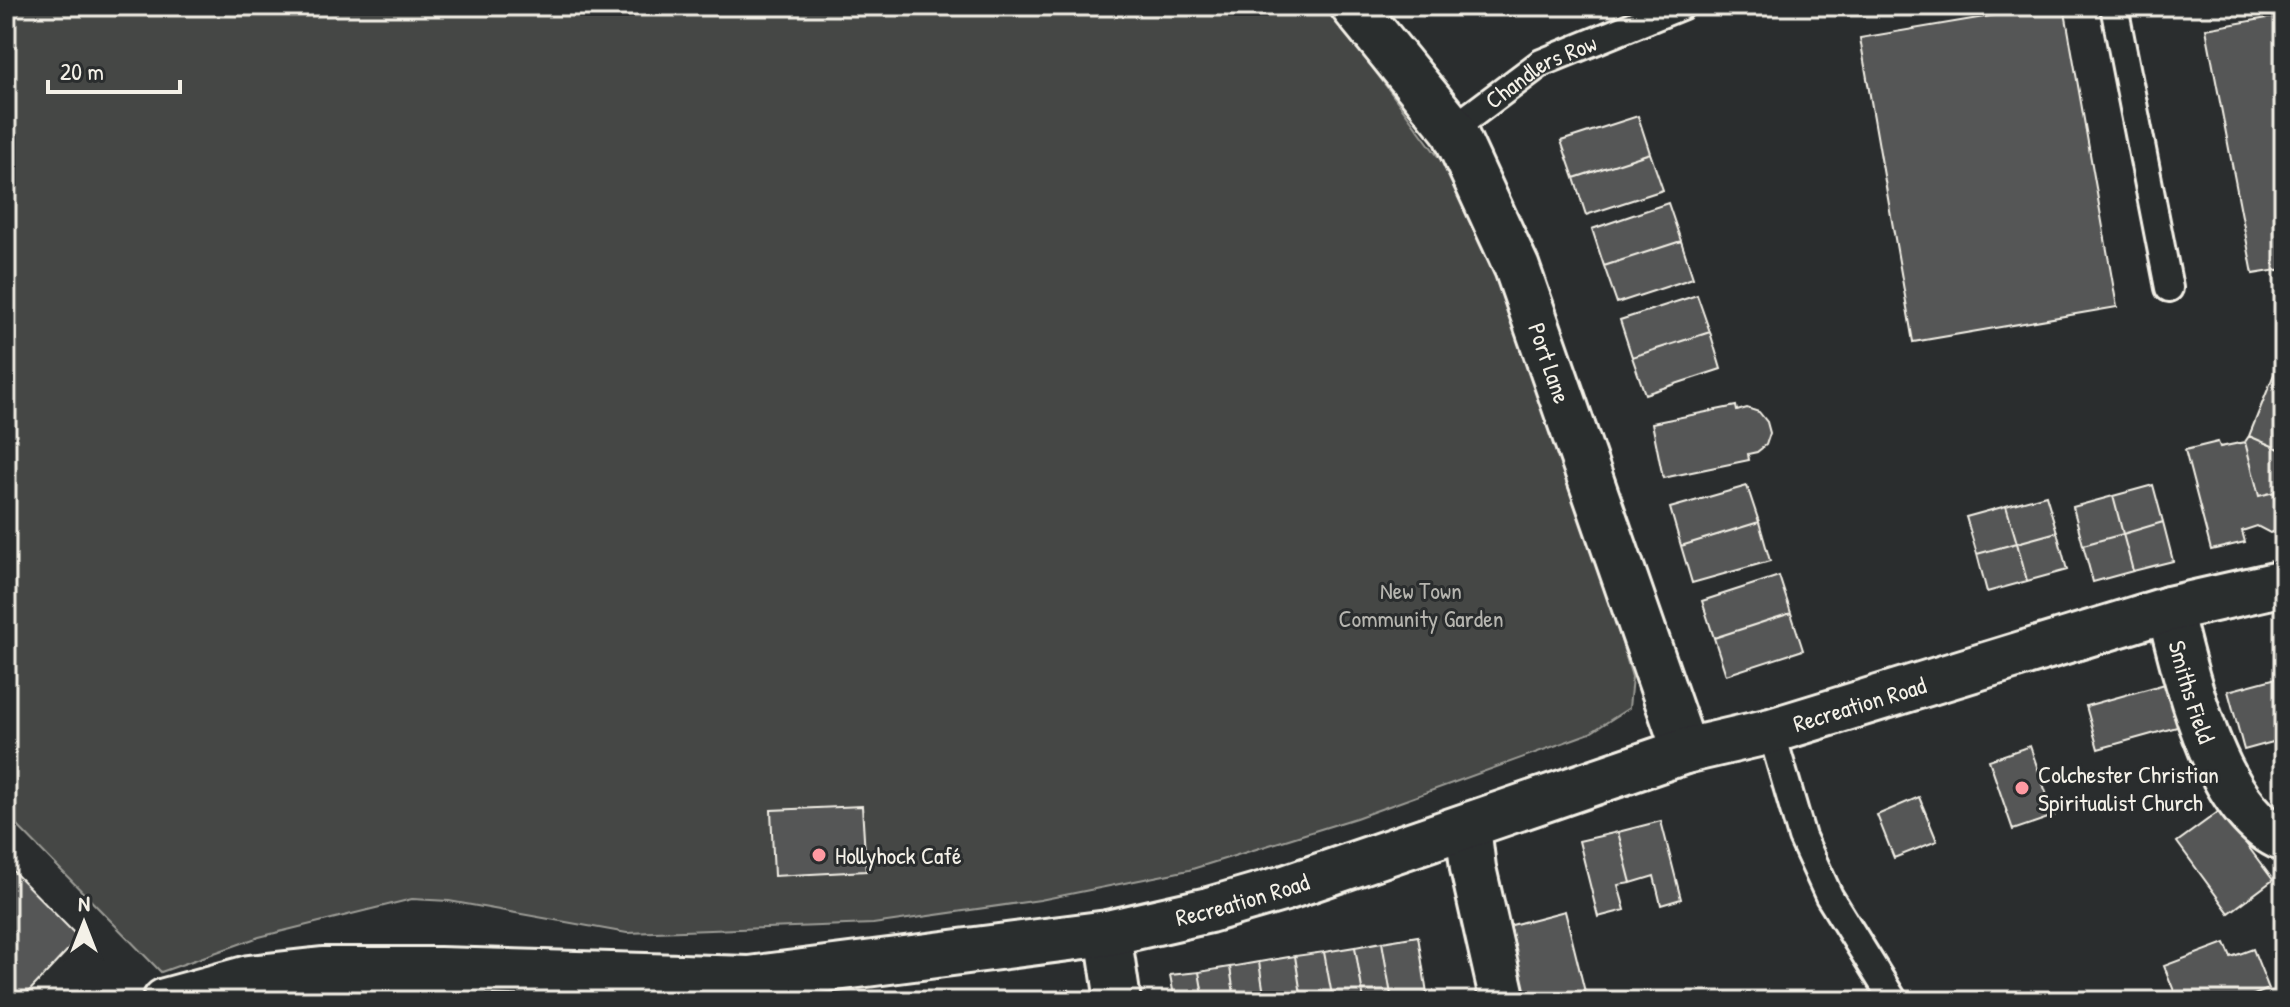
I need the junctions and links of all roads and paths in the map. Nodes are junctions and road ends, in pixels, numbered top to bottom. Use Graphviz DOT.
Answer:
graph roads {
  1 [pos="1353,6"];
  2 [pos="1681,6"];
  3 [pos="2114,6"];
  4 [pos="1453,129"];
  5 [pos="2169,288"];
  6 [pos="2284,583"];
  7 [pos="2169,609"];
  8 [pos="1771,731"];
  9 [pos="1685,751"];
  10 [pos="1468,827"];
  11 [pos="2284,839"];
  12 [pos="1108,933"];
  13 [pos="165,1001"];
  14 [pos="1118,1001"];
  15 [pos="1503,1001"];
  16 [pos="1894,1001"];
  1 -- 4 [label="street, Port Lane"];
  2 -- 4 [label="lane, Chandlers Row"];
  3 -- 5 [label="lane"];
  4 -- 9 [label="street, Port Lane"];
  6 -- 7 [label="street, Recreation Road"];
  7 -- 8 [label="street, Recreation Road"];
  7 -- 11 [label="street, Smiths Field"];
  8 -- 9 [label="street, Recreation Road"];
  8 -- 16 [label="lane"];
  9 -- 10 [label="street, Recreation Road"];
  10 -- 12 [label="street, Recreation Road"];
  10 -- 15 [label="street"];
  12 -- 13 [label="street, Recreation Road"];
  12 -- 14 [label="street"];
}
